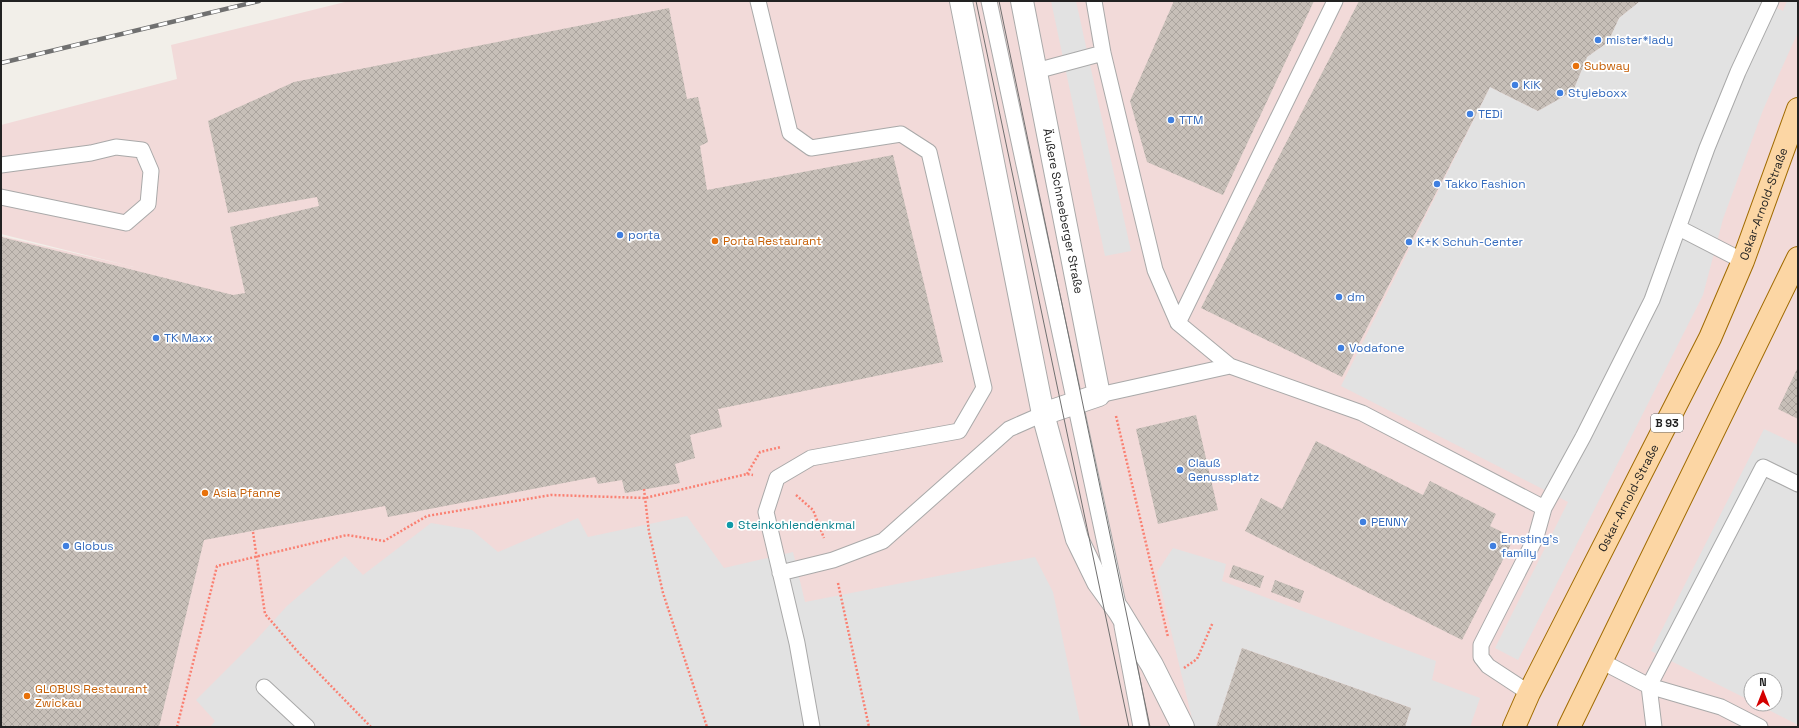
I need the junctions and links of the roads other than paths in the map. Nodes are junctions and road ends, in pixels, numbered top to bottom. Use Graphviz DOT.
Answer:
graph roads {
  1 [pos="758,1"];
  2 [pos="961,1"];
  3 [pos="989,1"];
  4 [pos="1022,1"];
  5 [pos="1094,1"];
  6 [pos="1336,1"];
  7 [pos="1771,1"];
  8 [pos="1103,53"];
  9 [pos="1036,71"];
  10 [pos="1798,110"];
  11 [pos="1,165"];
  12 [pos="1,197"];
  13 [pos="1679,228"];
  14 [pos="1798,258"];
  15 [pos="1743,261"];
  16 [pos="1178,323"];
  17 [pos="1230,366"];
  18 [pos="1105,394"];
  19 [pos="1075,403"];
  20 [pos="1043,414"];
  21 [pos="1798,484"];
  22 [pos="1544,508"];
  23 [pos="780,573"];
  24 [pos="1119,611"];
  25 [pos="1601,661"];
  26 [pos="1649,686"];
  27 [pos="264,687"];
  28 [pos="1529,693"];
  29 [pos="306,727"];
  30 [pos="812,727"];
  31 [pos="1141,727"];
  32 [pos="1182,727"];
  33 [pos="1514,727"];
  34 [pos="1569,727"];
  35 [pos="1654,727"];
  36 [pos="1760,727"];
  1 -- 23 [label="lane"];
  2 -- 20 [label="street"];
  3 -- 19 [label="lane"];
  4 -- 9 [label="street, Äußere Schneeberger Straße"];
  5 -- 8 [label="lane"];
  6 -- 16 [label="lane"];
  7 -- 13 [label="lane"];
  8 -- 9 [label="lane"];
  8 -- 16 [label="lane"];
  9 -- 18 [label="street, Äußere Schneeberger Straße"];
  10 -- 15 [label="main road, Oskar-Arnold-Straße / B 93"];
  11 -- 12 [label="lane"];
  13 -- 15 [label="lane"];
  13 -- 22 [label="lane"];
  14 -- 25 [label="main road"];
  15 -- 28 [label="main road, Oskar-Arnold-Straße / B 93"];
  16 -- 17 [label="lane"];
  17 -- 18 [label="lane"];
  17 -- 22 [label="lane"];
  18 -- 19 [label="street"];
  19 -- 20 [label="street"];
  19 -- 24 [label="lane"];
  20 -- 23 [label="lane"];
  20 -- 24 [label="street"];
  21 -- 26 [label="lane"];
  22 -- 28 [label="lane"];
  23 -- 30 [label="lane"];
  24 -- 31 [label="lane"];
  24 -- 32 [label="street"];
  25 -- 26 [label="lane"];
  25 -- 34 [label="main road"];
  26 -- 35 [label="lane"];
  26 -- 36 [label="lane"];
  27 -- 29 [label="lane"];
  28 -- 33 [label="main road, Oskar-Arnold-Straße / B 93"];
}
